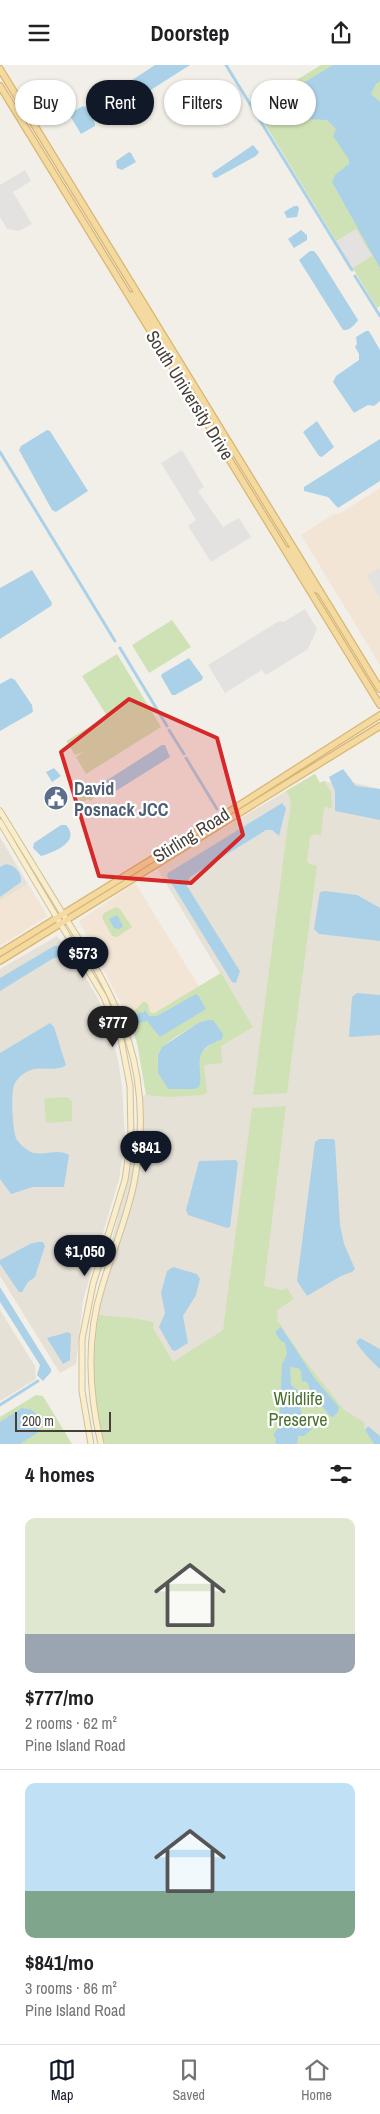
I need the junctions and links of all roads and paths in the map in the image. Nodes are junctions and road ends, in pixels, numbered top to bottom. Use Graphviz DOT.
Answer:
graph roads {
  1 [pos="0,69"];
  2 [pos="0,86"];
  3 [pos="15,110"];
  4 [pos="25,125"];
  5 [pos="30,125"];
  6 [pos="50,152"];
  7 [pos="43,156"];
  8 [pos="73,188"];
  9 [pos="69,197"];
  10 [pos="100,234"];
  11 [pos="124,287"];
  12 [pos="155,337"];
  13 [pos="166,338"];
  14 [pos="187,373"];
  15 [pos="254,499"];
  16 [pos="292,544"];
  17 [pos="286,550"];
  18 [pos="322,592"];
  19 [pos="380,689"];
  20 [pos="380,705"];
  21 [pos="380,715"];
  22 [pos="380,726"];
  23 [pos="0,811"];
  24 [pos="0,822"];
  25 [pos="150,864"];
  26 [pos="63,914"];
  27 [pos="57,917"];
  28 [pos="68,920"];
  29 [pos="61,924"];
  30 [pos="0,953"];
  31 [pos="0,961"];
  32 [pos="91,1444"];
  33 [pos="101,1444"];
  1 -- 6 [label="main road, South University Drive"];
  2 -- 3 [label="main road, South University Drive"];
  4 -- 7 [label="main road, South University Drive"];
  5 -- 6 [label="main road"];
  6 -- 8 [label="main road, South University Drive"];
  7 -- 8 [label="main road"];
  7 -- 9 [label="main road, South University Drive"];
  8 -- 10 [label="main road, South University Drive"];
  9 -- 10 [label="main road"];
  9 -- 11 [label="main road, South University Drive"];
  10 -- 13 [label="main road, South University Drive"];
  11 -- 12 [label="main road, South University Drive"];
  11 -- 13 [label="main road"];
  12 -- 14 [label="main road"];
  12 -- 15 [label="main road, South University Drive"];
  13 -- 14 [label="main road, South University Drive"];
  14 -- 16 [label="main road, South University Drive"];
  15 -- 16 [label="main road"];
  15 -- 17 [label="main road, South University Drive"];
  16 -- 18 [label="main road, South University Drive"];
  17 -- 18 [label="main road"];
  17 -- 20 [label="main road, South University Drive"];
  18 -- 19 [label="main road, South University Drive"];
  21 -- 25 [label="main road, Stirling Road"];
  22 -- 25 [label="main road, Stirling Road"];
  23 -- 26 [label="main road"];
  24 -- 27 [label="main road"];
  25 -- 26 [label="main road, Stirling Road"];
  25 -- 28 [label="main road, Stirling Road"];
  26 -- 27 [label="main road, Stirling Road"];
  26 -- 28 [label="main road"];
  27 -- 29 [label="main road"];
  27 -- 30 [label="main road, Stirling Road"];
  28 -- 29 [label="main road, Stirling Road"];
  28 -- 33 [label="main road"];
  29 -- 31 [label="main road, Stirling Road"];
  29 -- 32 [label="main road"];
}
